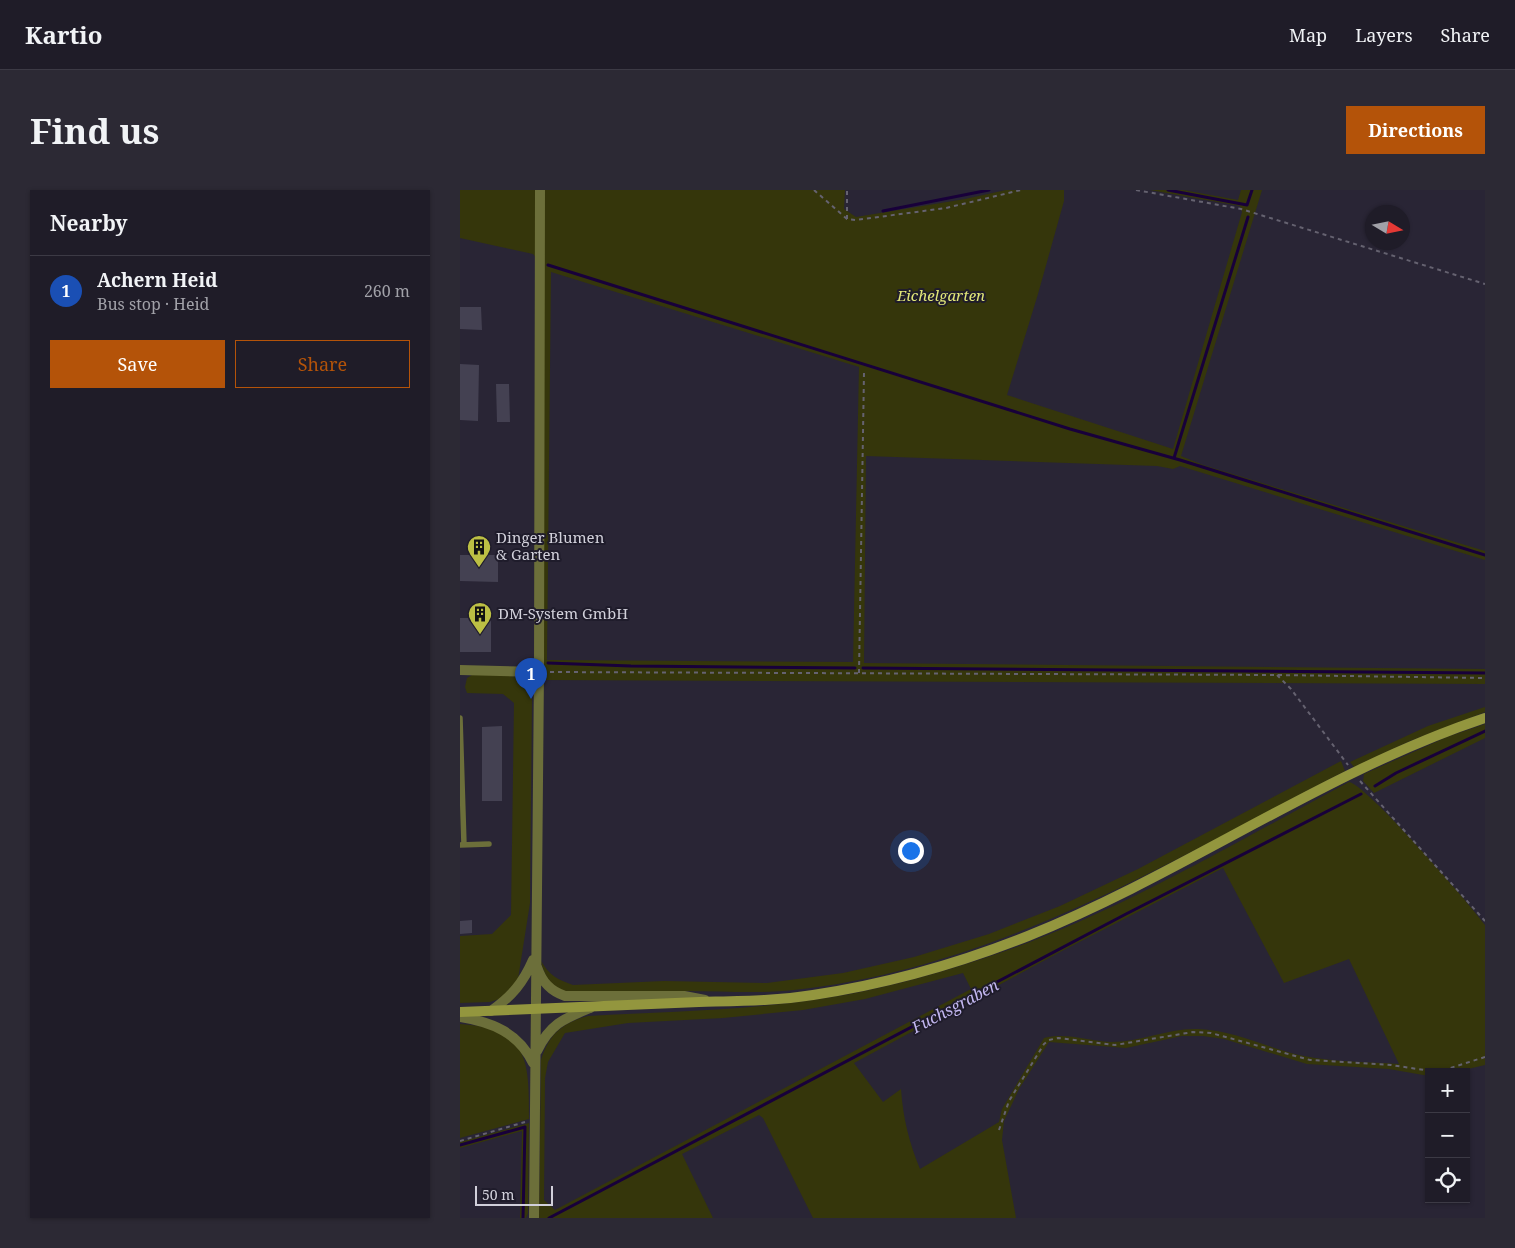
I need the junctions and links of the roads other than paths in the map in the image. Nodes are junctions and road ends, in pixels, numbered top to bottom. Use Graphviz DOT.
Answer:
graph roads {
  1 [pos="540,190"];
  2 [pos="460,670"];
  3 [pos="539,672"];
  4 [pos="460,718"];
  5 [pos="1485,718"];
  6 [pos="489,844"];
  7 [pos="462,845"];
  8 [pos="536,959"];
  9 [pos="714,1002"];
  10 [pos="590,1008"];
  11 [pos="535,1009"];
  12 [pos="491,1011"];
  13 [pos="460,1012"];
  14 [pos="460,1017"];
  15 [pos="535,1054"];
  16 [pos="535,1068"];
  17 [pos="534,1218"];
  1 -- 3 [label="street"];
  2 -- 3 [label="street"];
  3 -- 8 [label="street"];
  4 -- 7 [label="lane"];
  5 -- 9 [label="main road"];
  6 -- 7 [label="lane"];
  8 -- 9 [label="street"];
  8 -- 11 [label="street"];
  8 -- 12 [label="street"];
  9 -- 10 [label="main road"];
  10 -- 11 [label="main road"];
  10 -- 15 [label="street"];
  11 -- 12 [label="main road"];
  11 -- 15 [label="street"];
  12 -- 13 [label="main road"];
  14 -- 16 [label="street"];
  15 -- 16 [label="street"];
  16 -- 17 [label="street"];
}
